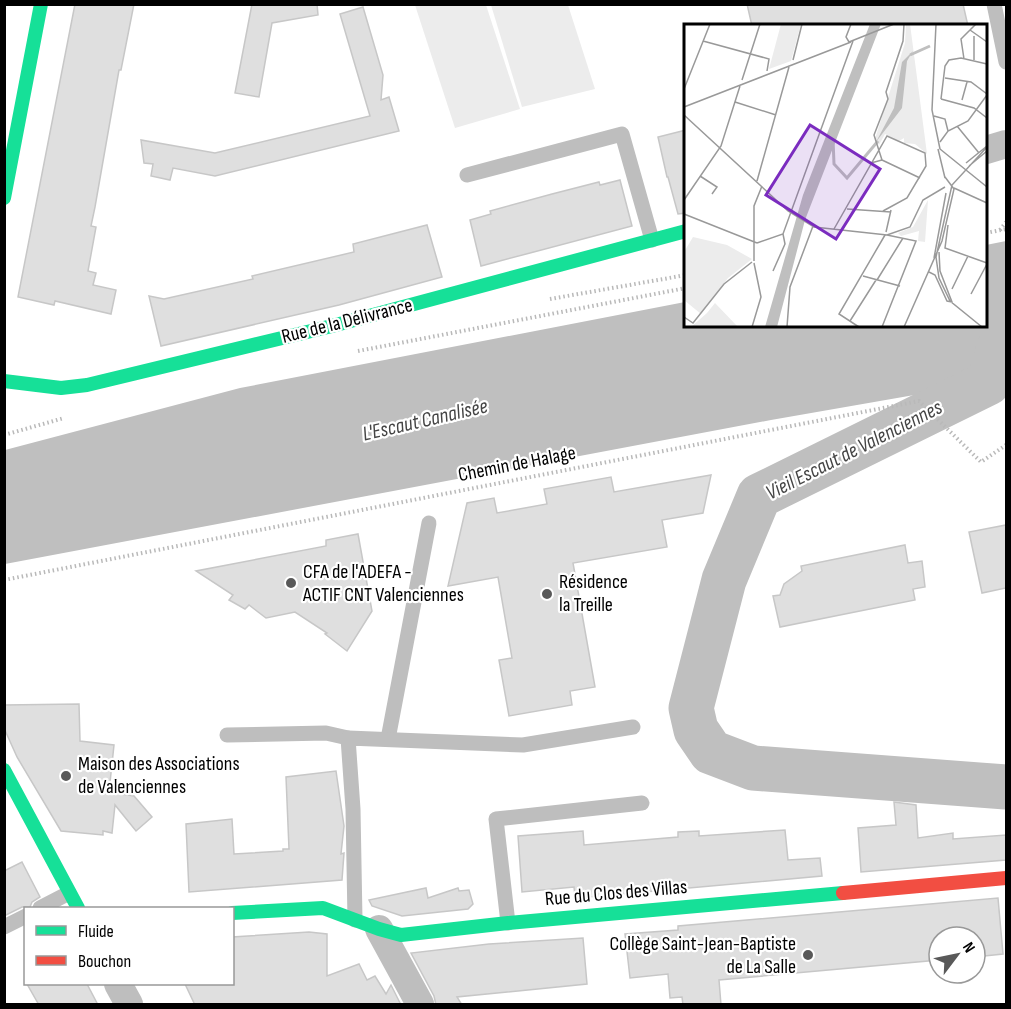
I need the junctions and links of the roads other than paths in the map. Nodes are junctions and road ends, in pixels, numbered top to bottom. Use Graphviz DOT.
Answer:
graph roads {
  1 [pos="41,4"];
  2 [pos="994,4"];
  3 [pos="1006,62"];
  4 [pos="1006,144"];
  5 [pos="987,150"];
  6 [pos="467,175"];
  7 [pos="4,198"];
  8 [pos="684,232"];
  9 [pos="652,240"];
  10 [pos="4,381"];
  11 [pos="429,523"];
  12 [pos="633,727"];
  13 [pos="227,735"];
  14 [pos="348,738"];
  15 [pos="388,739"];
  16 [pos="4,770"];
  17 [pos="642,803"];
  18 [pos="1006,878"];
  19 [pos="69,893"];
  20 [pos="44,907"];
  21 [pos="77,907"];
  22 [pos="234,913"];
  23 [pos="24,917"];
  24 [pos="508,922"];
  25 [pos="367,924"];
  26 [pos="4,927"];
  27 [pos="119,985"];
  28 [pos="129,1005"];
  29 [pos="420,1005"];
  1 -- 7 [label="street"];
  2 -- 3 [label="lane"];
  4 -- 5 [label="street"];
  6 -- 9 [label="lane"];
  8 -- 9 [label="street, Rue de la Délivrance"];
  9 -- 10 [label="street, Rue de la Délivrance"];
  11 -- 15 [label="lane"];
  12 -- 15 [label="lane"];
  13 -- 14 [label="lane"];
  14 -- 15 [label="lane"];
  14 -- 25 [label="lane"];
  16 -- 19 [label="street"];
  17 -- 24 [label="lane"];
  18 -- 24 [label="street, Rue du Clos des Villas"];
  19 -- 20 [label="lane"];
  19 -- 21 [label="street"];
  22 -- 25 [label="street, Rue du Clos des Villas"];
  23 -- 26 [label="lane"];
  24 -- 25 [label="street, Rue du Clos des Villas"];
  25 -- 29 [label="street"];
  27 -- 28 [label="street"];
}
